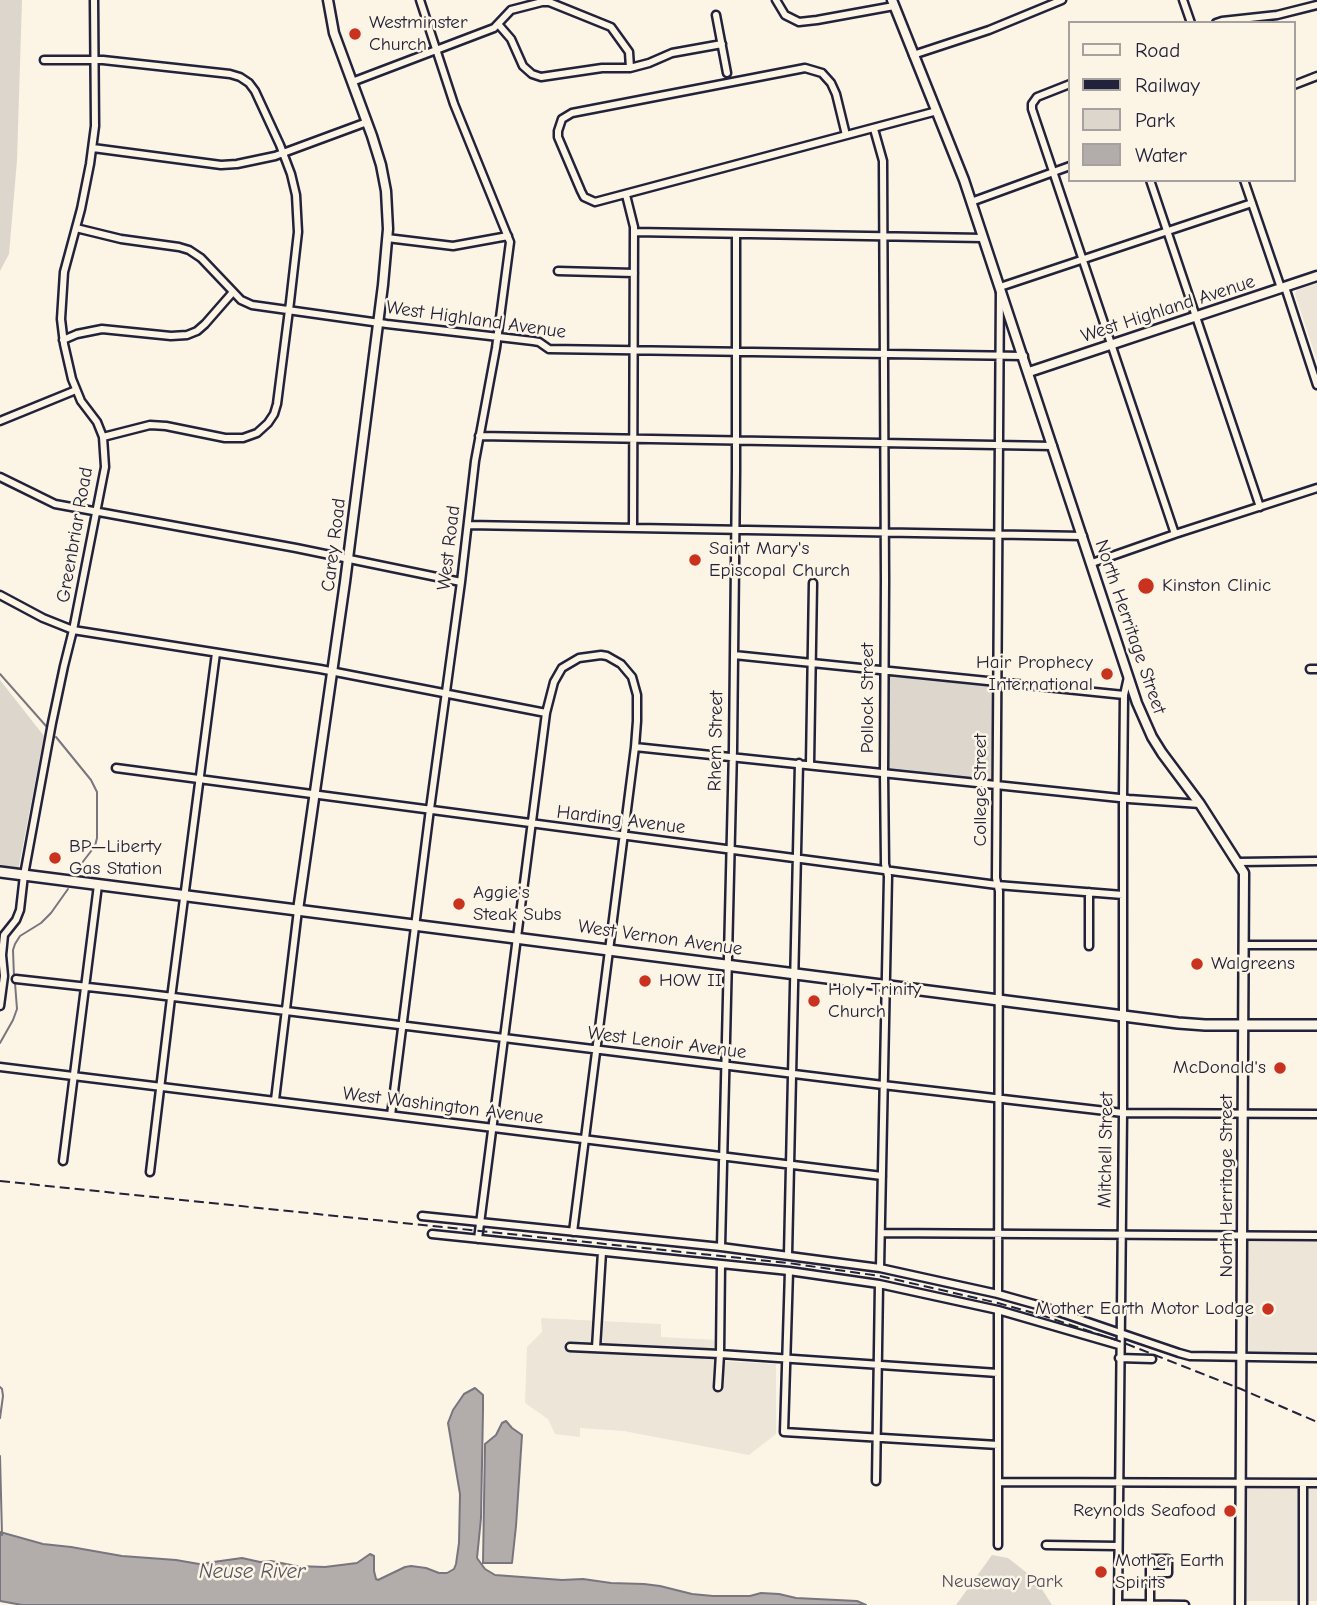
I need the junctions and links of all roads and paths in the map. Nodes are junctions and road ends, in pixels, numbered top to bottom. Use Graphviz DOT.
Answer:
graph roads {
  1 [pos="94,0"];
  2 [pos="328,0"];
  3 [pos="420,0"];
  4 [pos="776,0"];
  5 [pos="1062,0"];
  6 [pos="1184,0"];
  7 [pos="893,3"];
  8 [pos="1317,5"];
  9 [pos="716,15"];
  10 [pos="1190,21"];
  11 [pos="1222,21"];
  12 [pos="498,24"];
  13 [pos="722,44"];
  14 [pos="436,51"];
  15 [pos="913,55"];
  16 [pos="44,60"];
  17 [pos="95,60"];
  18 [pos="630,68"];
  19 [pos="727,73"];
  20 [pos="1317,76"];
  21 [pos="352,82"];
  22 [pos="1296,84"];
  23 [pos="1068,85"];
  24 [pos="937,111"];
  25 [pos="367,122"];
  26 [pos="874,129"];
  27 [pos="846,135"];
  28 [pos="93,148"];
  29 [pos="283,153"];
  30 [pos="1068,167"];
  31 [pos="1054,172"];
  32 [pos="1151,182"];
  33 [pos="1245,182"];
  34 [pos="626,195"];
  35 [pos="971,202"];
  36 [pos="1252,203"];
  37 [pos="76,228"];
  38 [pos="1167,230"];
  39 [pos="634,232"];
  40 [pos="736,234"];
  41 [pos="508,236"];
  42 [pos="884,236"];
  43 [pos="983,237"];
  44 [pos="387,238"];
  45 [pos="1083,259"];
  46 [pos="558,271"];
  47 [pos="634,272"];
  48 [pos="1317,276"];
  49 [pos="1000,287"];
  50 [pos="1283,288"];
  51 [pos="233,292"];
  52 [pos="289,310"];
  53 [pos="1196,316"];
  54 [pos="378,323"];
  55 [pos="497,336"];
  56 [pos="63,340"];
  57 [pos="1111,344"];
  58 [pos="634,350"];
  59 [pos="736,351"];
  60 [pos="884,354"];
  61 [pos="998,356"];
  62 [pos="1024,356"];
  63 [pos="1029,372"];
  64 [pos="1317,385"];
  65 [pos="76,390"];
  66 [pos="0,421"];
  67 [pos="479,436"];
  68 [pos="103,437"];
  69 [pos="634,439"];
  70 [pos="735,440"];
  71 [pos="884,443"];
  72 [pos="998,444"];
  73 [pos="1053,446"];
  74 [pos="0,477"];
  75 [pos="1317,488"];
  76 [pos="1260,507"];
  77 [pos="96,512"];
  78 [pos="468,525"];
  79 [pos="633,527"];
  80 [pos="735,529"];
  81 [pos="884,532"];
  82 [pos="1175,534"];
  83 [pos="998,535"];
  84 [pos="1083,536"];
  85 [pos="347,559"];
  86 [pos="1092,563"];
  87 [pos="461,582"];
  88 [pos="813,583"];
  89 [pos="0,595"];
  90 [pos="73,630"];
  91 [pos="216,653"];
  92 [pos="734,655"];
  93 [pos="811,662"];
  94 [pos="884,670"];
  95 [pos="332,672"];
  96 [pos="1128,677"];
  97 [pos="998,682"];
  98 [pos="445,694"];
  99 [pos="1124,695"];
  100 [pos="546,713"];
  101 [pos="635,747"];
  102 [pos="732,758"];
  103 [pos="799,764"];
  104 [pos="810,764"];
  105 [pos="116,768"];
  106 [pos="884,773"];
  107 [pos="200,779"];
  108 [pos="997,784"];
  109 [pos="315,793"];
  110 [pos="1123,798"];
  111 [pos="1200,804"];
  112 [pos="430,809"];
  113 [pos="531,824"];
  114 [pos="624,836"];
  115 [pos="730,850"];
  116 [pos="797,858"];
  117 [pos="1238,862"];
  118 [pos="1317,862"];
  119 [pos="886,870"];
  120 [pos="0,872"];
  121 [pos="24,875"];
  122 [pos="98,885"];
  123 [pos="998,885"];
  124 [pos="1088,892"];
  125 [pos="1123,895"];
  126 [pos="185,896"];
  127 [pos="298,910"];
  128 [pos="415,924"];
  129 [pos="516,937"];
  130 [pos="1244,945"];
  131 [pos="1317,945"];
  132 [pos="1089,947"];
  133 [pos="609,949"];
  134 [pos="727,965"];
  135 [pos="794,974"];
  136 [pos="16,979"];
  137 [pos="84,986"];
  138 [pos="885,986"];
  139 [pos="171,998"];
  140 [pos="998,1000"];
  141 [pos="0,1006"];
  142 [pos="286,1012"];
  143 [pos="1123,1015"];
  144 [pos="1317,1024"];
  145 [pos="1243,1025"];
  146 [pos="402,1026"];
  147 [pos="503,1038"];
  148 [pos="596,1050"];
  149 [pos="724,1065"];
  150 [pos="0,1067"];
  151 [pos="792,1073"];
  152 [pos="74,1075"];
  153 [pos="883,1085"];
  154 [pos="161,1086"];
  155 [pos="997,1098"];
  156 [pos="275,1100"];
  157 [pos="1123,1113"];
  158 [pos="1317,1114"];
  159 [pos="391,1115"];
  160 [pos="1243,1115"];
  161 [pos="492,1127"];
  162 [pos="585,1140"];
  163 [pos="723,1156"];
  164 [pos="63,1161"];
  165 [pos="790,1165"];
  166 [pos="150,1172"];
  167 [pos="882,1176"];
  168 [pos="422,1216"];
  169 [pos="480,1222"];
  170 [pos="573,1232"];
  171 [pos="881,1233"];
  172 [pos="432,1234"];
  173 [pos="999,1234"];
  174 [pos="1121,1235"];
  175 [pos="1242,1235"];
  176 [pos="1317,1236"];
  177 [pos="478,1239"];
  178 [pos="721,1247"];
  179 [pos="602,1252"];
  180 [pos="788,1255"];
  181 [pos="722,1264"];
  182 [pos="880,1268"];
  183 [pos="789,1271"];
  184 [pos="880,1284"];
  185 [pos="998,1294"];
  186 [pos="998,1310"];
  187 [pos="1120,1332"];
  188 [pos="1119,1345"];
  189 [pos="570,1347"];
  190 [pos="596,1348"];
  191 [pos="720,1354"];
  192 [pos="1241,1356"];
  193 [pos="1119,1358"];
  194 [pos="1317,1358"];
  195 [pos="786,1359"];
  196 [pos="1152,1359"];
  197 [pos="878,1364"];
  198 [pos="998,1373"];
  199 [pos="718,1387"];
  200 [pos="877,1437"];
  201 [pos="998,1445"];
  202 [pos="876,1480"];
  203 [pos="998,1482"];
  204 [pos="1120,1482"];
  205 [pos="1240,1483"];
  206 [pos="1303,1483"];
  207 [pos="1317,1483"];
  208 [pos="998,1545"];
  209 [pos="1045,1545"];
  210 [pos="1118,1546"];
  211 [pos="1150,1573"];
  212 [pos="1118,1605"];
  213 [pos="1150,1605"];
  214 [pos="1185,1605"];
  215 [pos="1240,1605"];
  216 [pos="1303,1605"];
  1 -- 17 [label="street, Greenbriar Road"];
  2 -- 21 [label="street, Carey Road"];
  3 -- 14 [label="street, West Road"];
  4 -- 7 [label="street"];
  5 -- 15 [label="street"];
  6 -- 10 [label="street"];
  7 -- 15 [label="street, North Herritage Street"];
  8 -- 11 [label="street"];
  9 -- 13 [label="street"];
  12 -- 14 [label="street"];
  12 -- 18 [label="street"];
  12 -- 18 [label="street"];
  13 -- 18 [label="street"];
  13 -- 19 [label="street"];
  14 -- 21 [label="street"];
  14 -- 41 [label="street, West Road"];
  15 -- 24 [label="street, North Herritage Street"];
  16 -- 17 [label="street"];
  17 -- 28 [label="street, Greenbriar Road"];
  17 -- 29 [label="street"];
  20 -- 22 [label="street"];
  21 -- 25 [label="street, Carey Road"];
  23 -- 31 [label="street"];
  24 -- 26 [label="street"];
  24 -- 35 [label="street, North Herritage Street"];
  25 -- 29 [label="street"];
  25 -- 44 [label="street, Carey Road"];
  26 -- 27 [label="street"];
  26 -- 42 [label="street, Pollock Street"];
  27 -- 34 [label="street"];
  27 -- 34 [label="street"];
  28 -- 29 [label="street"];
  28 -- 37 [label="street, Greenbriar Road"];
  29 -- 52 [label="street"];
  30 -- 31 [label="street"];
  31 -- 35 [label="street"];
  31 -- 45 [label="street"];
  32 -- 38 [label="street"];
  33 -- 36 [label="street"];
  34 -- 39 [label="street"];
  35 -- 43 [label="street, North Herritage Street"];
  36 -- 38 [label="street"];
  36 -- 50 [label="street"];
  37 -- 51 [label="street, West Highland Avenue"];
  37 -- 56 [label="street, Greenbriar Road"];
  38 -- 45 [label="street"];
  38 -- 53 [label="street"];
  39 -- 40 [label="street"];
  39 -- 47 [label="street"];
  40 -- 42 [label="street"];
  40 -- 59 [label="street, Rhem Street"];
  41 -- 44 [label="street"];
  41 -- 55 [label="street, West Road"];
  42 -- 43 [label="street"];
  42 -- 60 [label="street, Pollock Street"];
  43 -- 49 [label="street, North Herritage Street"];
  44 -- 54 [label="street, Carey Road"];
  45 -- 49 [label="street"];
  45 -- 57 [label="street"];
  46 -- 47 [label="street"];
  47 -- 58 [label="street"];
  48 -- 50 [label="street, West Highland Avenue"];
  49 -- 61 [label="street, College Street"];
  49 -- 62 [label="street, North Herritage Street"];
  50 -- 53 [label="street, West Highland Avenue"];
  50 -- 64 [label="street"];
  51 -- 52 [label="street, West Highland Avenue"];
  51 -- 56 [label="street"];
  52 -- 54 [label="street, West Highland Avenue"];
  52 -- 68 [label="street"];
  53 -- 57 [label="street, West Highland Avenue"];
  53 -- 76 [label="street"];
  54 -- 55 [label="street, West Highland Avenue"];
  54 -- 85 [label="street, Carey Road"];
  55 -- 58 [label="street, West Highland Avenue"];
  55 -- 67 [label="street, West Road"];
  56 -- 65 [label="street, Greenbriar Road"];
  57 -- 63 [label="street, West Highland Avenue"];
  57 -- 82 [label="street"];
  58 -- 59 [label="street, West Highland Avenue"];
  58 -- 69 [label="street"];
  59 -- 60 [label="street, West Highland Avenue"];
  59 -- 70 [label="street, Rhem Street"];
  60 -- 61 [label="street, West Highland Avenue"];
  60 -- 71 [label="street, Pollock Street"];
  61 -- 62 [label="street, West Highland Avenue"];
  61 -- 72 [label="street, College Street"];
  62 -- 63 [label="street, North Herritage Street"];
  63 -- 73 [label="street, North Herritage Street"];
  65 -- 66 [label="street"];
  65 -- 68 [label="street, Greenbriar Road"];
  67 -- 69 [label="street"];
  67 -- 78 [label="street, West Road"];
  68 -- 77 [label="street, Greenbriar Road"];
  69 -- 70 [label="street"];
  69 -- 79 [label="street"];
  70 -- 71 [label="street"];
  70 -- 80 [label="street, Rhem Street"];
  71 -- 72 [label="street"];
  71 -- 81 [label="street, Pollock Street"];
  72 -- 73 [label="street"];
  72 -- 83 [label="street, College Street"];
  73 -- 84 [label="street, North Herritage Street"];
  74 -- 77 [label="street"];
  75 -- 76 [label="street"];
  76 -- 82 [label="street"];
  77 -- 85 [label="street"];
  77 -- 90 [label="street, Greenbriar Road"];
  78 -- 79 [label="street"];
  78 -- 87 [label="street, West Road"];
  79 -- 80 [label="street"];
  80 -- 81 [label="street"];
  80 -- 92 [label="street, Rhem Street"];
  81 -- 83 [label="street"];
  81 -- 94 [label="street, Pollock Street"];
  82 -- 86 [label="street"];
  83 -- 84 [label="street"];
  83 -- 97 [label="street, College Street"];
  84 -- 86 [label="street, North Herritage Street"];
  85 -- 87 [label="street"];
  85 -- 95 [label="street, Carey Road"];
  86 -- 96 [label="street, North Herritage Street"];
  87 -- 98 [label="street, West Road"];
  88 -- 93 [label="street"];
  89 -- 90 [label="street"];
  90 -- 91 [label="street"];
  90 -- 121 [label="street, Greenbriar Road"];
  91 -- 95 [label="street"];
  91 -- 107 [label="street"];
  92 -- 93 [label="street"];
  92 -- 102 [label="street, Rhem Street"];
  93 -- 94 [label="street"];
  93 -- 104 [label="street"];
  94 -- 97 [label="street"];
  94 -- 106 [label="street, Pollock Street"];
  95 -- 98 [label="street"];
  95 -- 109 [label="street, Carey Road"];
  96 -- 99 [label="street, Mitchell Street"];
  96 -- 111 [label="street, North Herritage Street"];
  97 -- 99 [label="street"];
  97 -- 108 [label="street, College Street"];
  98 -- 100 [label="street"];
  98 -- 112 [label="street, West Road"];
  99 -- 110 [label="street, Mitchell Street"];
  100 -- 101 [label="street"];
  100 -- 113 [label="street"];
  101 -- 102 [label="street"];
  101 -- 114 [label="street"];
  102 -- 103 [label="street"];
  102 -- 115 [label="street, Rhem Street"];
  103 -- 104 [label="street"];
  103 -- 116 [label="street"];
  104 -- 106 [label="street"];
  105 -- 107 [label="street, Harding Avenue"];
  106 -- 108 [label="street"];
  106 -- 119 [label="street, Pollock Street"];
  107 -- 109 [label="street, Harding Avenue"];
  107 -- 126 [label="street"];
  108 -- 110 [label="street"];
  108 -- 123 [label="street, College Street"];
  109 -- 112 [label="street, Harding Avenue"];
  109 -- 127 [label="street, Carey Road"];
  110 -- 111 [label="street"];
  110 -- 125 [label="street, Mitchell Street"];
  111 -- 117 [label="street, North Herritage Street"];
  112 -- 113 [label="street, Harding Avenue"];
  112 -- 128 [label="street, West Road"];
  113 -- 114 [label="street, Harding Avenue"];
  113 -- 129 [label="street"];
  114 -- 115 [label="street, Harding Avenue"];
  114 -- 133 [label="street"];
  115 -- 116 [label="street, Harding Avenue"];
  115 -- 134 [label="street, Rhem Street"];
  116 -- 119 [label="street, Harding Avenue"];
  116 -- 135 [label="street"];
  117 -- 118 [label="street"];
  117 -- 130 [label="street, North Herritage Street"];
  119 -- 123 [label="street, Harding Avenue"];
  119 -- 138 [label="street, Pollock Street"];
  120 -- 121 [label="main road, West Vernon Avenue"];
  121 -- 122 [label="main road, West Vernon Avenue"];
  121 -- 141 [label="street, Greenbriar Road"];
  122 -- 126 [label="main road, West Vernon Avenue"];
  122 -- 137 [label="street"];
  123 -- 124 [label="street, Harding Avenue"];
  123 -- 140 [label="street, College Street"];
  124 -- 125 [label="street, Harding Avenue"];
  124 -- 132 [label="street"];
  125 -- 143 [label="street, Mitchell Street"];
  126 -- 127 [label="main road, West Vernon Avenue"];
  126 -- 139 [label="street"];
  127 -- 128 [label="main road, West Vernon Avenue"];
  127 -- 142 [label="street, Carey Road"];
  128 -- 129 [label="main road, West Vernon Avenue"];
  128 -- 146 [label="street, West Road"];
  129 -- 133 [label="main road, West Vernon Avenue"];
  129 -- 147 [label="street"];
  130 -- 131 [label="street"];
  130 -- 145 [label="street, North Herritage Street"];
  133 -- 134 [label="main road, West Vernon Avenue"];
  133 -- 148 [label="street"];
  134 -- 135 [label="main road, West Vernon Avenue"];
  134 -- 149 [label="street, Rhem Street"];
  135 -- 138 [label="main road, West Vernon Avenue"];
  135 -- 151 [label="street"];
  136 -- 137 [label="street, West Lenoir Avenue"];
  137 -- 139 [label="street, West Lenoir Avenue"];
  137 -- 152 [label="street"];
  138 -- 140 [label="main road, West Vernon Avenue"];
  138 -- 153 [label="street, Pollock Street"];
  139 -- 142 [label="street, West Lenoir Avenue"];
  139 -- 154 [label="street"];
  140 -- 143 [label="main road, West Vernon Avenue"];
  140 -- 155 [label="street, College Street"];
  142 -- 146 [label="street, West Lenoir Avenue"];
  142 -- 156 [label="street, Carey Road"];
  143 -- 145 [label="main road, West Vernon Avenue"];
  143 -- 157 [label="street, Mitchell Street"];
  144 -- 145 [label="main road, West Vernon Avenue"];
  145 -- 160 [label="street, North Herritage Street"];
  146 -- 147 [label="street, West Lenoir Avenue"];
  146 -- 159 [label="street, West Road"];
  147 -- 148 [label="street, West Lenoir Avenue"];
  147 -- 161 [label="street"];
  148 -- 149 [label="street, West Lenoir Avenue"];
  148 -- 162 [label="street"];
  149 -- 151 [label="street, West Lenoir Avenue"];
  149 -- 163 [label="street, Rhem Street"];
  150 -- 152 [label="street, West Washington Avenue"];
  151 -- 153 [label="street, West Lenoir Avenue"];
  151 -- 165 [label="street"];
  152 -- 154 [label="street, West Washington Avenue"];
  152 -- 164 [label="street"];
  153 -- 155 [label="street, West Lenoir Avenue"];
  153 -- 167 [label="street, Pollock Street"];
  154 -- 156 [label="street, West Washington Avenue"];
  154 -- 166 [label="street"];
  155 -- 157 [label="street, West Lenoir Avenue"];
  155 -- 173 [label="street, College Street"];
  156 -- 159 [label="street, West Washington Avenue"];
  157 -- 160 [label="street, West Lenoir Avenue"];
  157 -- 174 [label="street, Mitchell Street"];
  158 -- 160 [label="street, West Lenoir Avenue"];
  159 -- 161 [label="street, West Washington Avenue"];
  160 -- 175 [label="street, North Herritage Street"];
  161 -- 162 [label="street, West Washington Avenue"];
  161 -- 169 [label="street"];
  162 -- 163 [label="street, West Washington Avenue"];
  162 -- 170 [label="street"];
  163 -- 165 [label="street, West Washington Avenue"];
  163 -- 178 [label="street, Rhem Street"];
  165 -- 167 [label="street, West Washington Avenue"];
  165 -- 180 [label="street"];
  167 -- 171 [label="street, Pollock Street"];
  168 -- 169 [label="street"];
  169 -- 170 [label="street"];
  169 -- 177 [label="street"];
  170 -- 178 [label="street"];
  171 -- 173 [label="street"];
  171 -- 182 [label="street, Pollock Street"];
  172 -- 177 [label="street"];
  173 -- 174 [label="street"];
  173 -- 185 [label="street, College Street"];
  174 -- 175 [label="street"];
  174 -- 187 [label="street, Mitchell Street"];
  175 -- 176 [label="street"];
  175 -- 192 [label="street, North Herritage Street"];
  177 -- 179 [label="street"];
  178 -- 180 [label="street"];
  179 -- 181 [label="street"];
  179 -- 190 [label="street"];
  180 -- 182 [label="street"];
  181 -- 183 [label="street"];
  181 -- 191 [label="street"];
  182 -- 185 [label="street"];
  183 -- 184 [label="street"];
  183 -- 195 [label="street"];
  184 -- 186 [label="street"];
  184 -- 197 [label="street"];
  185 -- 187 [label="street"];
  186 -- 188 [label="street"];
  186 -- 198 [label="street"];
  187 -- 188 [label="street, Mitchell Street"];
  187 -- 192 [label="street"];
  188 -- 193 [label="street, Mitchell Street"];
  189 -- 190 [label="street"];
  190 -- 191 [label="street"];
  191 -- 195 [label="street"];
  191 -- 199 [label="street"];
  192 -- 194 [label="street"];
  192 -- 205 [label="street, North Herritage Street"];
  193 -- 196 [label="street"];
  193 -- 204 [label="street, Mitchell Street"];
  195 -- 197 [label="street"];
  195 -- 200 [label="street"];
  197 -- 198 [label="street"];
  197 -- 200 [label="street"];
  198 -- 201 [label="street"];
  200 -- 201 [label="street"];
  200 -- 202 [label="street"];
  201 -- 203 [label="street"];
  203 -- 204 [label="street"];
  203 -- 208 [label="street"];
  204 -- 205 [label="street"];
  204 -- 210 [label="street, Mitchell Street"];
  205 -- 206 [label="street"];
  205 -- 215 [label="street, North Herritage Street"];
  206 -- 207 [label="street"];
  206 -- 216 [label="street"];
  209 -- 210 [label="street"];
  210 -- 212 [label="street, Mitchell Street"];
  211 -- 213 [label="street"];
  212 -- 213 [label="street"];
  213 -- 214 [label="street"];
}
